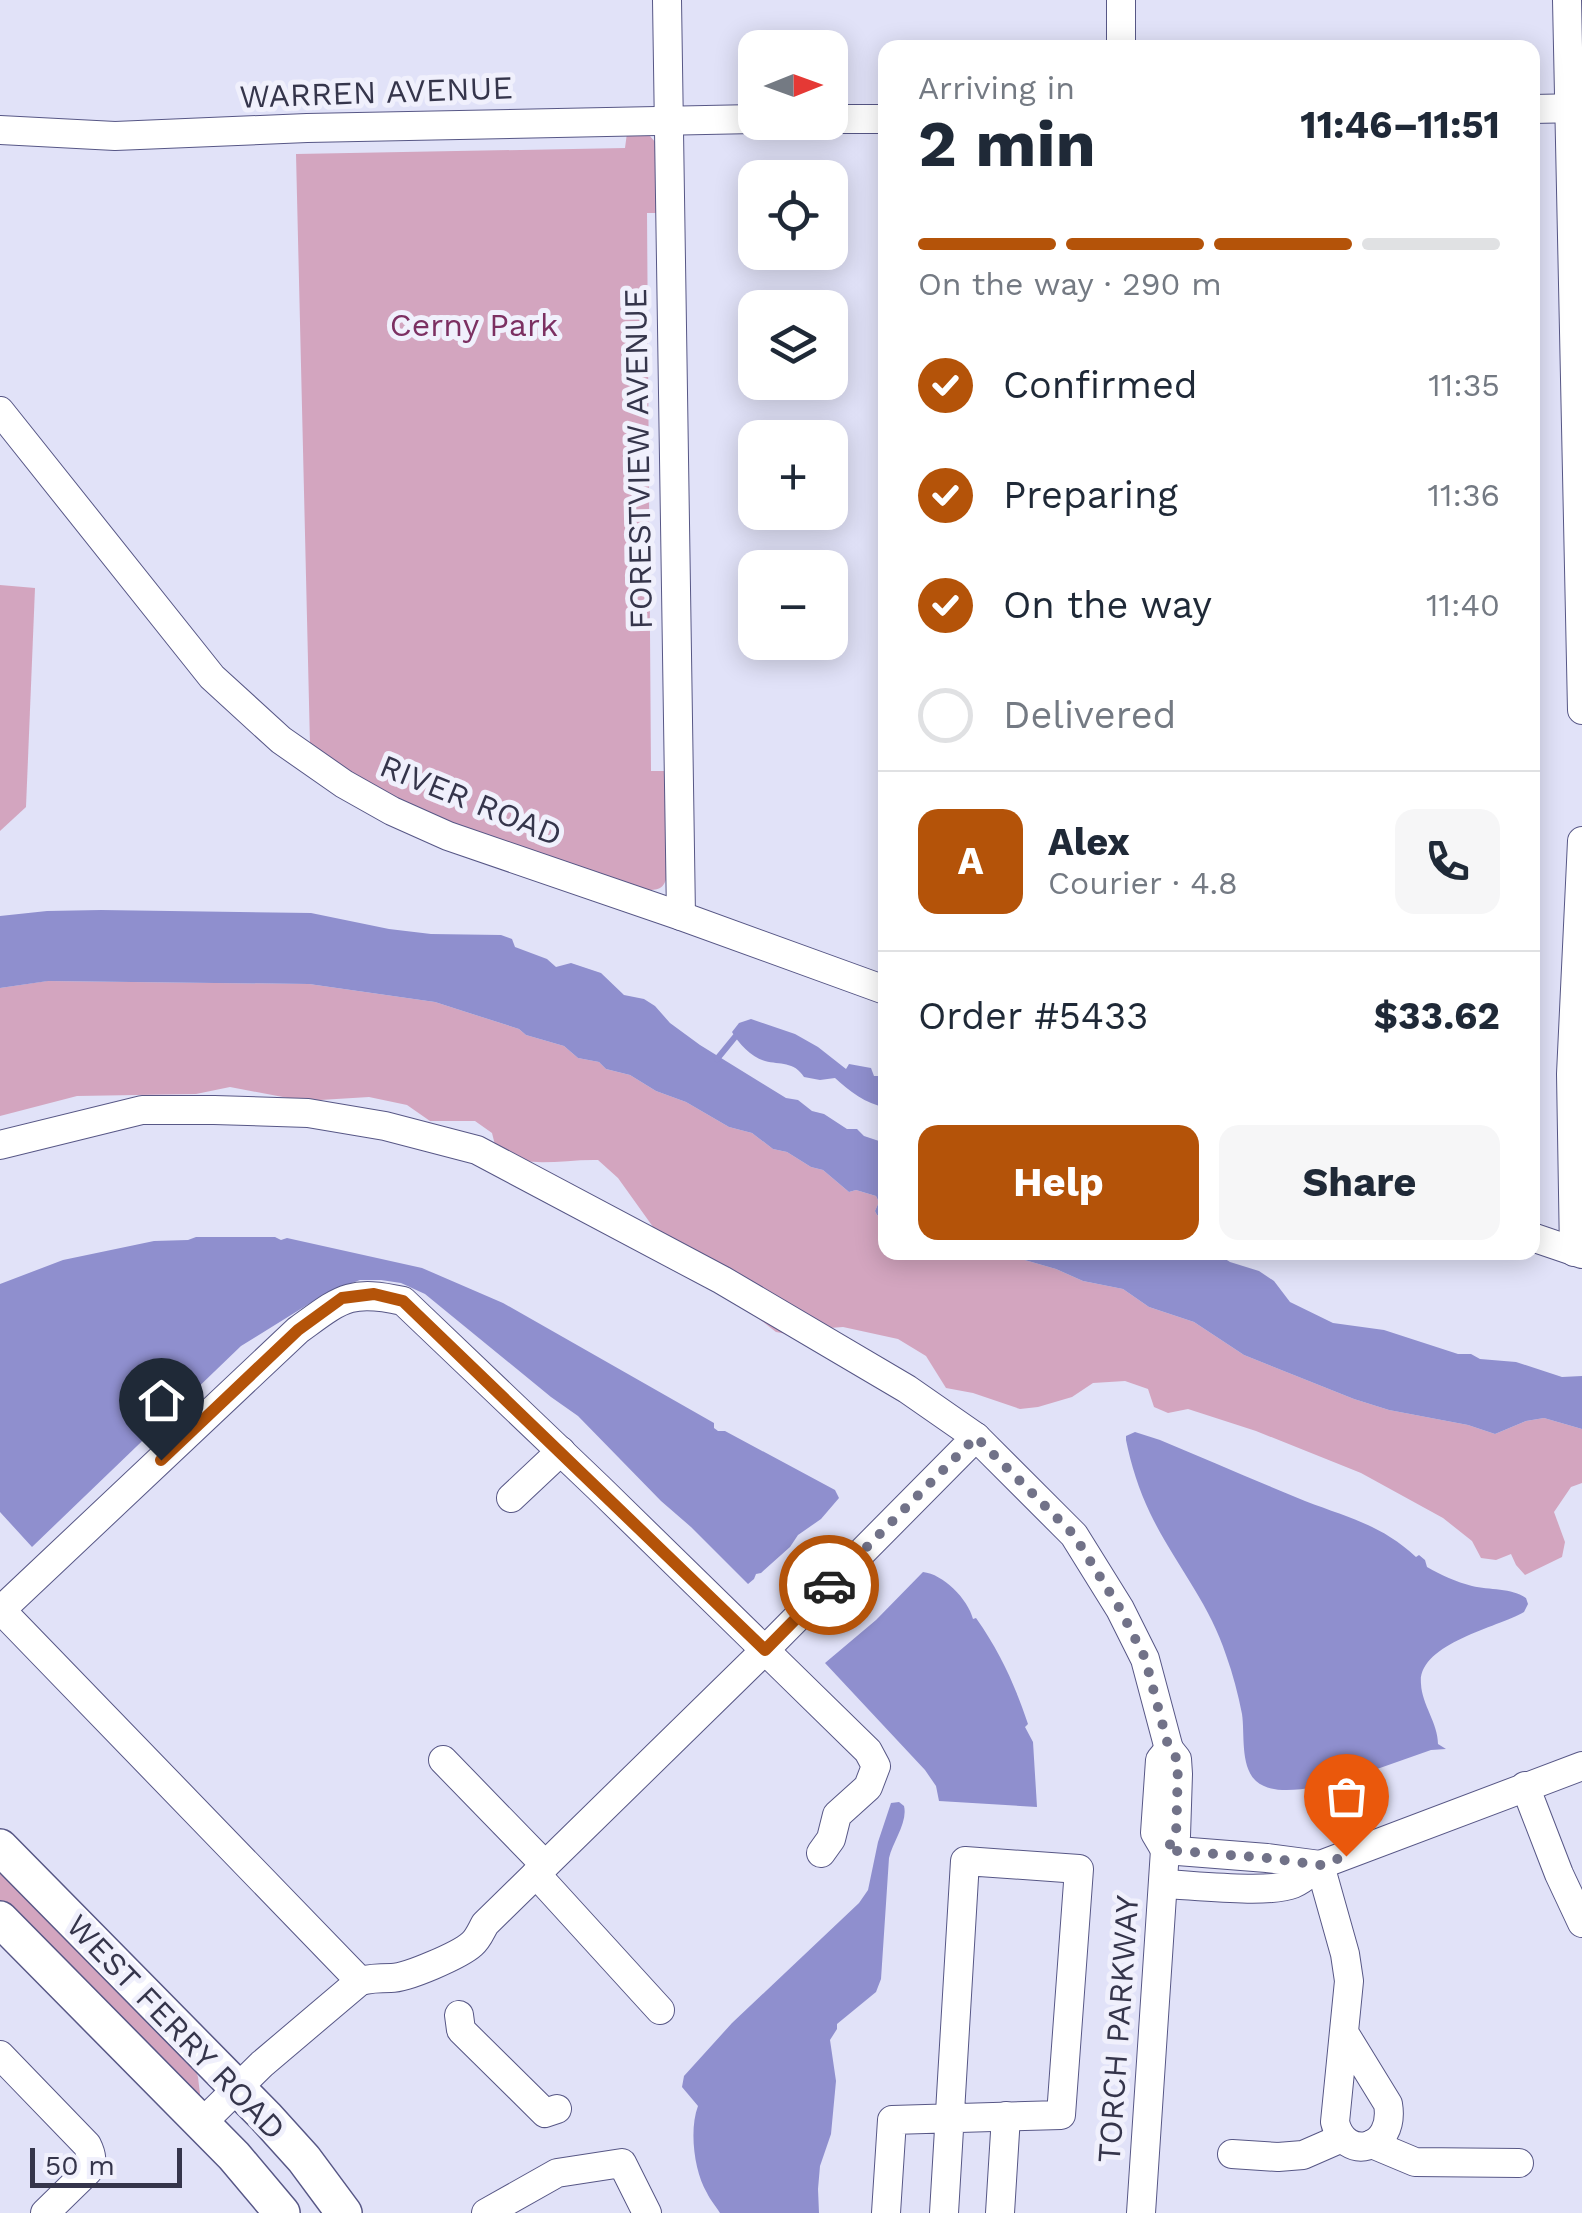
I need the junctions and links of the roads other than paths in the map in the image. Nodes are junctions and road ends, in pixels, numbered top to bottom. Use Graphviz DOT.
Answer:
graph roads {
  1 [pos="667,0"];
  2 [pos="1120,0"];
  3 [pos="1567,0"];
  4 [pos="1121,40"];
  5 [pos="1540,108"];
  6 [pos="1575,108"];
  7 [pos="667,119"];
  8 [pos="738,119"];
  9 [pos="848,119"];
  10 [pos="878,119"];
  11 [pos="0,130"];
  12 [pos="0,410"];
  13 [pos="1582,710"];
  14 [pos="1582,841"];
  15 [pos="681,916"];
  16 [pos="878,987"];
  17 [pos="0,1145"];
  18 [pos="1540,1240"];
  19 [pos="1578,1253"];
  20 [pos="976,1437"];
  21 [pos="561,1451"];
  22 [pos="511,1498"];
  23 [pos="0,1610"];
  24 [pos="765,1650"];
  25 [pos="444,1760"];
  26 [pos="1582,1766"];
  27 [pos="1525,1786"];
  28 [pos="0,1846"];
  29 [pos="1166,1850"];
  30 [pos="821,1852"];
  31 [pos="1320,1865"];
  32 [pos="540,1870"];
  33 [pos="1162,1884"];
  34 [pos="0,1919"];
  35 [pos="1582,1922"];
  36 [pos="370,1979"];
  37 [pos="660,2010"];
  38 [pos="459,2015"];
  39 [pos="1345,2034"];
  40 [pos="0,2055"];
  41 [pos="238,2089"];
  42 [pos="557,2109"];
  43 [pos="1006,2116"];
  44 [pos="950,2118"];
  45 [pos="201,2124"];
  46 [pos="1342,2138"];
  47 [pos="1372,2144"];
  48 [pos="1232,2154"];
  49 [pos="1519,2163"];
  50 [pos="45,2213"];
  51 [pos="282,2213"];
  52 [pos="344,2213"];
  53 [pos="486,2213"];
  54 [pos="647,2213"];
  55 [pos="886,2213"];
  56 [pos="944,2213"];
  57 [pos="1000,2213"];
  58 [pos="1141,2213"];
  1 -- 7 [label="street, FORESTVIEW AVENUE"];
  2 -- 4 [label="street"];
  3 -- 6 [label="street"];
  5 -- 6 [label="street"];
  6 -- 13 [label="street"];
  7 -- 8 [label="street, WARREN AVENUE"];
  7 -- 11 [label="street, WARREN AVENUE"];
  7 -- 15 [label="street, FORESTVIEW AVENUE"];
  9 -- 10 [label="street"];
  12 -- 15 [label="street, RIVER ROAD"];
  14 -- 19 [label="street"];
  15 -- 16 [label="street, RIVER ROAD"];
  17 -- 20 [label="street, TORCH PARKWAY"];
  18 -- 19 [label="street"];
  20 -- 24 [label="street"];
  20 -- 29 [label="street, TORCH PARKWAY"];
  21 -- 22 [label="street"];
  21 -- 23 [label="street"];
  21 -- 24 [label="street"];
  23 -- 36 [label="street"];
  24 -- 30 [label="street"];
  24 -- 32 [label="street"];
  25 -- 32 [label="street"];
  26 -- 27 [label="street"];
  27 -- 31 [label="street"];
  27 -- 35 [label="street"];
  28 -- 41 [label="main road, WEST FERRY ROAD"];
  29 -- 31 [label="street"];
  29 -- 33 [label="street, TORCH PARKWAY"];
  31 -- 33 [label="street"];
  31 -- 39 [label="street"];
  32 -- 36 [label="street"];
  32 -- 37 [label="street"];
  33 -- 58 [label="street, TORCH PARKWAY"];
  34 -- 45 [label="main road, WEST FERRY ROAD"];
  36 -- 41 [label="street"];
  38 -- 42 [label="street"];
  39 -- 46 [label="street"];
  39 -- 47 [label="street"];
  40 -- 50 [label="street"];
  41 -- 45 [label="street"];
  41 -- 52 [label="main road, WEST FERRY ROAD"];
  43 -- 44 [label="street"];
  43 -- 44 [label="street"];
  43 -- 57 [label="street"];
  44 -- 55 [label="street"];
  44 -- 56 [label="street"];
  45 -- 51 [label="main road, WEST FERRY ROAD"];
  46 -- 47 [label="street"];
  46 -- 48 [label="street"];
  47 -- 49 [label="street"];
  53 -- 54 [label="street"];
}
